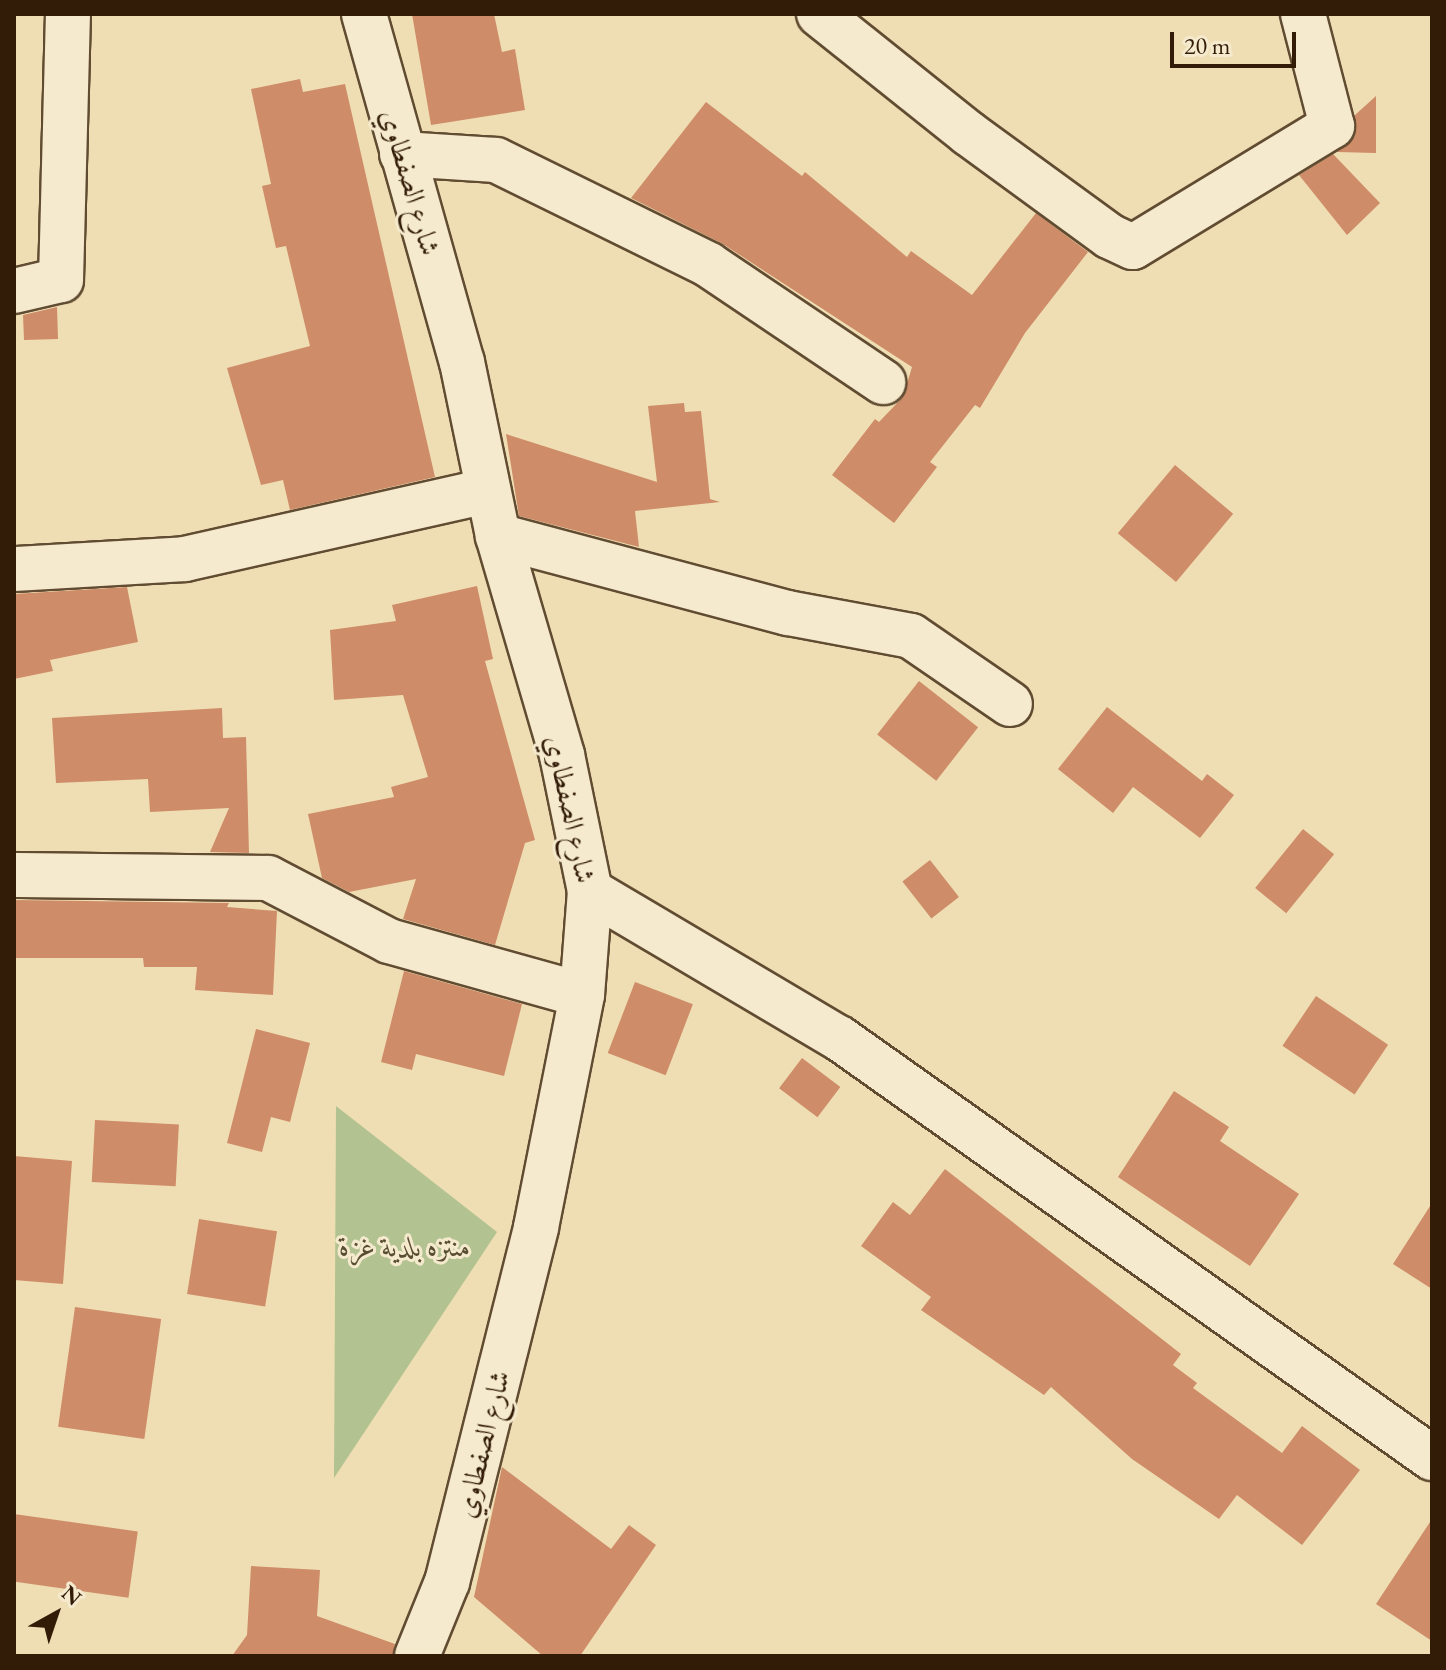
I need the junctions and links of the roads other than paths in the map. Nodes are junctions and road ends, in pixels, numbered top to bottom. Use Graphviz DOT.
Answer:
graph roads {
  1 [pos="68,14"];
  2 [pos="364,14"];
  3 [pos="819,14"];
  4 [pos="1303,14"];
  5 [pos="402,154"];
  6 [pos="14,291"];
  7 [pos="883,382"];
  8 [pos="487,491"];
  9 [pos="498,536"];
  10 [pos="14,569"];
  11 [pos="1010,704"];
  12 [pos="14,875"];
  13 [pos="590,891"];
  14 [pos="582,995"];
  15 [pos="1432,1458"];
  16 [pos="417,1656"];
  1 -- 6 [label="street"];
  2 -- 5 [label="street, شارع الصفطاوي"];
  3 -- 4 [label="street"];
  5 -- 7 [label="street"];
  5 -- 8 [label="street, شارع الصفطاوي"];
  8 -- 9 [label="street, شارع الصفطاوي"];
  8 -- 10 [label="street"];
  9 -- 11 [label="street"];
  9 -- 13 [label="street, شارع الصفطاوي"];
  12 -- 14 [label="street"];
  13 -- 14 [label="street, شارع الصفطاوي"];
  13 -- 15 [label="street"];
  14 -- 16 [label="street, شارع الصفطاوي"];
}
